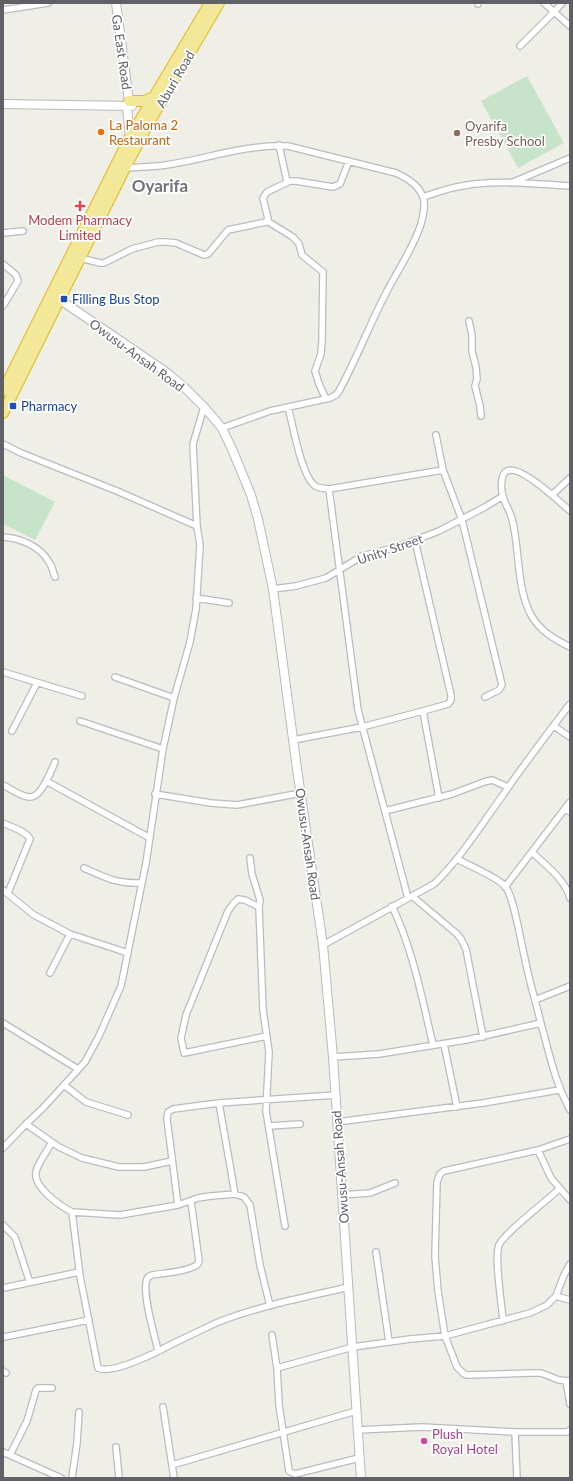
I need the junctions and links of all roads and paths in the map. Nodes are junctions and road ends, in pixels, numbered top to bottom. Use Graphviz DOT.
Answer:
graph roads {
  1 [pos="48,3"];
  2 [pos="116,3"];
  3 [pos="212,3"];
  4 [pos="544,3"];
  5 [pos="562,3"];
  6 [pos="3,10"];
  7 [pos="554,12"];
  8 [pos="570,26"];
  9 [pos="520,46"];
  10 [pos="152,98"];
  11 [pos="3,104"];
  12 [pos="130,104"];
  13 [pos="143,114"];
  14 [pos="147,126"];
  15 [pos="130,137"];
  16 [pos="279,145"];
  17 [pos="570,158"];
  18 [pos="349,161"];
  19 [pos="125,168"];
  20 [pos="287,182"];
  21 [pos="510,183"];
  22 [pos="570,186"];
  23 [pos="423,197"];
  24 [pos="267,221"];
  25 [pos="23,231"];
  26 [pos="3,233"];
  27 [pos="80,258"];
  28 [pos="3,264"];
  29 [pos="59,299"];
  30 [pos="3,306"];
  31 [pos="469,321"];
  32 [pos="3,391"];
  33 [pos="326,399"];
  34 [pos="204,407"];
  35 [pos="288,407"];
  36 [pos="3,413"];
  37 [pos="481,416"];
  38 [pos="222,428"];
  39 [pos="436,435"];
  40 [pos="3,444"];
  41 [pos="443,470"];
  42 [pos="570,478"];
  43 [pos="329,489"];
  44 [pos="552,495"];
  45 [pos="503,496"];
  46 [pos="570,511"];
  47 [pos="462,520"];
  48 [pos="197,526"];
  49 [pos="3,537"];
  50 [pos="415,541"];
  51 [pos="339,571"];
  52 [pos="55,576"];
  53 [pos="273,589"];
  54 [pos="196,598"];
  55 [pos="230,603"];
  56 [pos="570,647"];
  57 [pos="3,672"];
  58 [pos="115,677"];
  59 [pos="37,683"];
  60 [pos="82,696"];
  61 [pos="485,697"];
  62 [pos="174,698"];
  63 [pos="570,704"];
  64 [pos="423,711"];
  65 [pos="80,721"];
  66 [pos="554,726"];
  67 [pos="362,727"];
  68 [pos="12,731"];
  69 [pos="570,737"];
  70 [pos="293,740"];
  71 [pos="162,749"];
  72 [pos="55,762"];
  73 [pos="46,781"];
  74 [pos="3,786"];
  75 [pos="508,787"];
  76 [pos="301,793"];
  77 [pos="156,794"];
  78 [pos="439,798"];
  79 [pos="570,802"];
  80 [pos="565,808"];
  81 [pos="385,811"];
  82 [pos="570,812"];
  83 [pos="3,823"];
  84 [pos="150,838"];
  85 [pos="532,852"];
  86 [pos="250,858"];
  87 [pos="457,859"];
  88 [pos="84,868"];
  89 [pos="142,883"];
  90 [pos="505,887"];
  91 [pos="6,892"];
  92 [pos="410,897"];
  93 [pos="570,898"];
  94 [pos="392,906"];
  95 [pos="259,907"];
  96 [pos="70,934"];
  97 [pos="323,945"];
  98 [pos="128,953"];
  99 [pos="50,973"];
  100 [pos="570,986"];
  101 [pos="535,1000"];
  102 [pos="3,1023"];
  103 [pos="541,1023"];
  104 [pos="267,1036"];
  105 [pos="483,1037"];
  106 [pos="444,1044"];
  107 [pos="433,1045"];
  108 [pos="333,1057"];
  109 [pos="78,1069"];
  110 [pos="64,1085"];
  111 [pos="559,1090"];
  112 [pos="336,1095"];
  113 [pos="267,1100"];
  114 [pos="219,1103"];
  115 [pos="457,1106"];
  116 [pos="570,1110"];
  117 [pos="128,1115"];
  118 [pos="337,1122"];
  119 [pos="26,1124"];
  120 [pos="300,1124"];
  121 [pos="269,1126"];
  122 [pos="570,1139"];
  123 [pos="52,1142"];
  124 [pos="3,1148"];
  125 [pos="538,1150"];
  126 [pos="172,1161"];
  127 [pos="395,1183"];
  128 [pos="560,1190"];
  129 [pos="235,1194"];
  130 [pos="342,1195"];
  131 [pos="570,1200"];
  132 [pos="190,1202"];
  133 [pos="178,1205"];
  134 [pos="72,1212"];
  135 [pos="3,1225"];
  136 [pos="286,1226"];
  137 [pos="376,1252"];
  138 [pos="570,1264"];
  139 [pos="79,1272"];
  140 [pos="32,1282"];
  141 [pos="349,1287"];
  142 [pos="3,1288"];
  143 [pos="556,1296"];
  144 [pos="570,1300"];
  145 [pos="270,1306"];
  146 [pos="89,1320"];
  147 [pos="503,1321"];
  148 [pos="272,1335"];
  149 [pos="445,1336"];
  150 [pos="4,1337"];
  151 [pos="389,1342"];
  152 [pos="353,1347"];
  153 [pos="158,1351"];
  154 [pos="277,1368"];
  155 [pos="568,1381"];
  156 [pos="52,1388"];
  157 [pos="570,1404"];
  158 [pos="163,1407"];
  159 [pos="356,1411"];
  160 [pos="79,1412"];
  161 [pos="357,1430"];
  162 [pos="570,1430"];
  163 [pos="283,1432"];
  164 [pos="515,1432"];
  165 [pos="116,1447"];
  166 [pos="3,1452"];
  167 [pos="10,1455"];
  168 [pos="360,1458"];
  169 [pos="172,1465"];
  170 [pos="61,1478"];
  171 [pos="72,1478"];
  172 [pos="119,1478"];
  173 [pos="174,1478"];
  174 [pos="361,1478"];
  175 [pos="517,1478"];
  1 -- 6 [label="street"];
  2 -- 12 [label="street, Ga East Road"];
  3 -- 10 [label="highway, Aburi Road"];
  3 -- 14 [label="highway, Aburi Road"];
  4 -- 7 [label="street"];
  5 -- 7 [label="street"];
  7 -- 8 [label="street"];
  7 -- 9 [label="street"];
  10 -- 12 [label="highway"];
  10 -- 13 [label="highway, Aburi Road"];
  11 -- 12 [label="street"];
  12 -- 13 [label="street"];
  12 -- 15 [label="street, Ga East Road"];
  13 -- 14 [label="street"];
  13 -- 15 [label="highway, Aburi Road"];
  14 -- 19 [label="highway, Aburi Road"];
  15 -- 32 [label="highway, Aburi Road"];
  16 -- 18 [label="street"];
  16 -- 19 [label="street"];
  16 -- 20 [label="street"];
  17 -- 21 [label="street"];
  18 -- 20 [label="street"];
  18 -- 23 [label="street"];
  19 -- 27 [label="highway, Aburi Road"];
  20 -- 24 [label="street"];
  21 -- 22 [label="street"];
  21 -- 23 [label="street"];
  23 -- 33 [label="street"];
  24 -- 27 [label="street"];
  24 -- 33 [label="street"];
  25 -- 26 [label="street"];
  27 -- 29 [label="highway, Aburi Road"];
  28 -- 30 [label="street"];
  29 -- 34 [label="street, Owusu-Ansah Road"];
  29 -- 36 [label="highway, Aburi Road"];
  31 -- 37 [label="street"];
  33 -- 35 [label="street"];
  34 -- 38 [label="street, Owusu-Ansah Road"];
  34 -- 48 [label="street"];
  35 -- 38 [label="street"];
  35 -- 43 [label="street"];
  38 -- 53 [label="street, Owusu-Ansah Road"];
  39 -- 41 [label="street"];
  40 -- 48 [label="street"];
  41 -- 43 [label="street"];
  41 -- 47 [label="street"];
  42 -- 44 [label="street"];
  43 -- 51 [label="street"];
  44 -- 45 [label="street"];
  44 -- 46 [label="street"];
  45 -- 47 [label="street, Unity Street"];
  45 -- 56 [label="street"];
  47 -- 50 [label="street, Unity Street"];
  47 -- 61 [label="street"];
  48 -- 54 [label="street"];
  49 -- 52 [label="street"];
  50 -- 51 [label="street, Unity Street"];
  50 -- 64 [label="street"];
  51 -- 53 [label="street, Unity Street"];
  51 -- 67 [label="street"];
  53 -- 70 [label="street, Owusu-Ansah Road"];
  54 -- 55 [label="street"];
  54 -- 62 [label="street"];
  57 -- 59 [label="street"];
  58 -- 62 [label="street"];
  59 -- 60 [label="street"];
  59 -- 68 [label="street"];
  62 -- 71 [label="street"];
  63 -- 66 [label="street"];
  64 -- 67 [label="street"];
  64 -- 78 [label="street"];
  65 -- 71 [label="street"];
  66 -- 69 [label="street"];
  66 -- 75 [label="street"];
  67 -- 70 [label="street"];
  67 -- 81 [label="street"];
  70 -- 76 [label="street, Owusu-Ansah Road"];
  71 -- 77 [label="street"];
  72 -- 73 [label="street"];
  73 -- 74 [label="street"];
  73 -- 84 [label="street"];
  75 -- 78 [label="street"];
  75 -- 87 [label="street"];
  76 -- 77 [label="street"];
  76 -- 97 [label="street, Owusu-Ansah Road"];
  77 -- 84 [label="street"];
  78 -- 81 [label="street"];
  79 -- 80 [label="street"];
  80 -- 82 [label="street"];
  80 -- 85 [label="street"];
  81 -- 92 [label="street"];
  83 -- 91 [label="street"];
  84 -- 89 [label="street"];
  85 -- 90 [label="street"];
  85 -- 93 [label="street"];
  86 -- 95 [label="street"];
  87 -- 90 [label="street"];
  87 -- 92 [label="street"];
  88 -- 89 [label="street"];
  89 -- 98 [label="street"];
  90 -- 101 [label="street"];
  91 -- 96 [label="street"];
  92 -- 94 [label="street"];
  92 -- 105 [label="street"];
  94 -- 97 [label="street"];
  94 -- 107 [label="street"];
  95 -- 104 [label="street"];
  95 -- 104 [label="street"];
  96 -- 98 [label="street"];
  96 -- 99 [label="street"];
  97 -- 108 [label="street, Owusu-Ansah Road"];
  98 -- 109 [label="street"];
  100 -- 101 [label="street"];
  101 -- 103 [label="street"];
  102 -- 109 [label="street"];
  103 -- 105 [label="street"];
  103 -- 111 [label="street"];
  104 -- 113 [label="street"];
  105 -- 106 [label="street"];
  106 -- 107 [label="street"];
  106 -- 115 [label="street"];
  107 -- 108 [label="street"];
  108 -- 112 [label="street, Owusu-Ansah Road"];
  109 -- 110 [label="street"];
  110 -- 117 [label="street"];
  110 -- 119 [label="street"];
  111 -- 115 [label="street"];
  111 -- 116 [label="street"];
  112 -- 113 [label="street"];
  112 -- 118 [label="street, Owusu-Ansah Road"];
  113 -- 114 [label="street"];
  113 -- 121 [label="street"];
  114 -- 126 [label="street"];
  114 -- 129 [label="street"];
  115 -- 118 [label="street"];
  118 -- 130 [label="street, Owusu-Ansah Road"];
  119 -- 123 [label="street"];
  119 -- 124 [label="street"];
  120 -- 121 [label="street"];
  121 -- 136 [label="street"];
  122 -- 125 [label="street"];
  123 -- 126 [label="street"];
  123 -- 134 [label="street"];
  125 -- 128 [label="street"];
  125 -- 149 [label="street"];
  126 -- 133 [label="street"];
  127 -- 130 [label="street"];
  128 -- 131 [label="street"];
  128 -- 147 [label="street"];
  129 -- 132 [label="street"];
  129 -- 145 [label="street"];
  130 -- 141 [label="street, Owusu-Ansah Road"];
  132 -- 133 [label="street"];
  132 -- 153 [label="street"];
  133 -- 134 [label="street"];
  134 -- 139 [label="street"];
  135 -- 140 [label="street"];
  137 -- 151 [label="street"];
  138 -- 143 [label="street"];
  139 -- 140 [label="street"];
  139 -- 146 [label="street"];
  140 -- 142 [label="street"];
  141 -- 145 [label="street"];
  141 -- 152 [label="street, Owusu-Ansah Road"];
  143 -- 144 [label="street"];
  143 -- 147 [label="street"];
  145 -- 153 [label="street"];
  146 -- 150 [label="street"];
  146 -- 153 [label="street"];
  147 -- 149 [label="street"];
  148 -- 154 [label="street"];
  149 -- 151 [label="street"];
  149 -- 155 [label="street"];
  151 -- 152 [label="street"];
  152 -- 154 [label="street"];
  152 -- 159 [label="street, Owusu-Ansah Road"];
  154 -- 163 [label="street"];
  155 -- 157 [label="street"];
  156 -- 167 [label="street"];
  158 -- 169 [label="street"];
  159 -- 161 [label="street, Owusu-Ansah Road"];
  159 -- 163 [label="street"];
  160 -- 171 [label="street"];
  161 -- 164 [label="street"];
  161 -- 168 [label="street, Owusu-Ansah Road"];
  162 -- 164 [label="street"];
  163 -- 168 [label="street"];
  163 -- 169 [label="street"];
  164 -- 175 [label="street"];
  165 -- 172 [label="street"];
  166 -- 167 [label="street"];
  167 -- 170 [label="street"];
  168 -- 174 [label="street, Owusu-Ansah Road"];
  169 -- 173 [label="street"];
}
